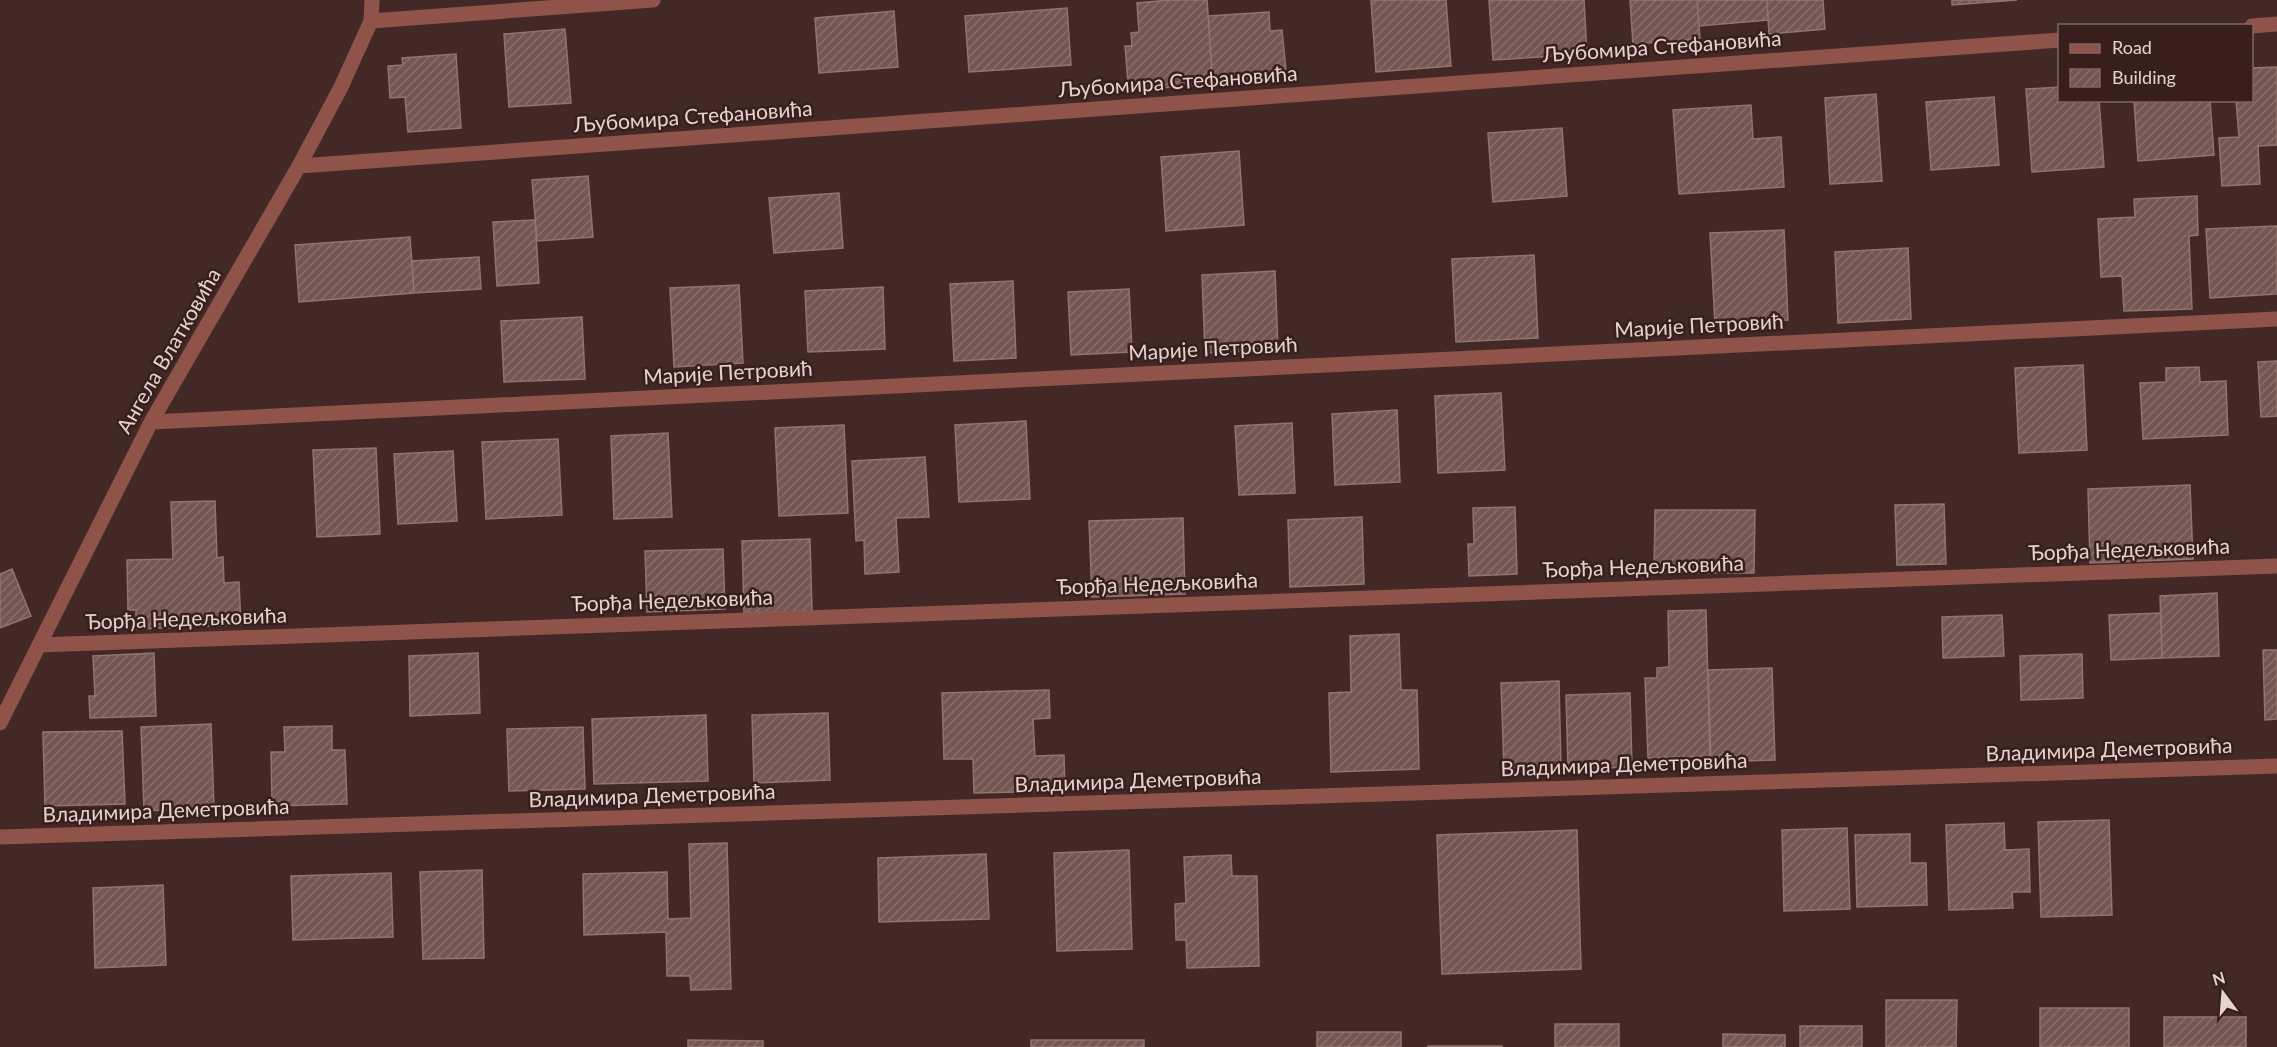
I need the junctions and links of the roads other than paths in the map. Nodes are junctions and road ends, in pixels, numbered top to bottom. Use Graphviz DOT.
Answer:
graph roads {
  1 [pos="372,0"];
  2 [pos="653,0"];
  3 [pos="371,21"];
  4 [pos="2277,24"];
  5 [pos="2253,26"];
  6 [pos="2058,40"];
  7 [pos="299,166"];
  8 [pos="2277,319"];
  9 [pos="151,422"];
  10 [pos="2277,566"];
  11 [pos="39,645"];
  12 [pos="0,723"];
  13 [pos="2277,766"];
  14 [pos="0,837"];
  1 -- 3 [label="street, Ангела Влатковића"];
  2 -- 3 [label="street"];
  3 -- 7 [label="street, Ангела Влатковића"];
  4 -- 5 [label="street"];
  6 -- 7 [label="street, Љубомира Стефановића"];
  7 -- 9 [label="street, Ангела Влатковића"];
  8 -- 9 [label="street, Марије Петровић"];
  9 -- 11 [label="street, Ангела Влатковића"];
  10 -- 11 [label="street, Ђорђа Недељковића"];
  11 -- 12 [label="street, Ангела Влатковића"];
  13 -- 14 [label="street, Владимира Деметровића"];
}
